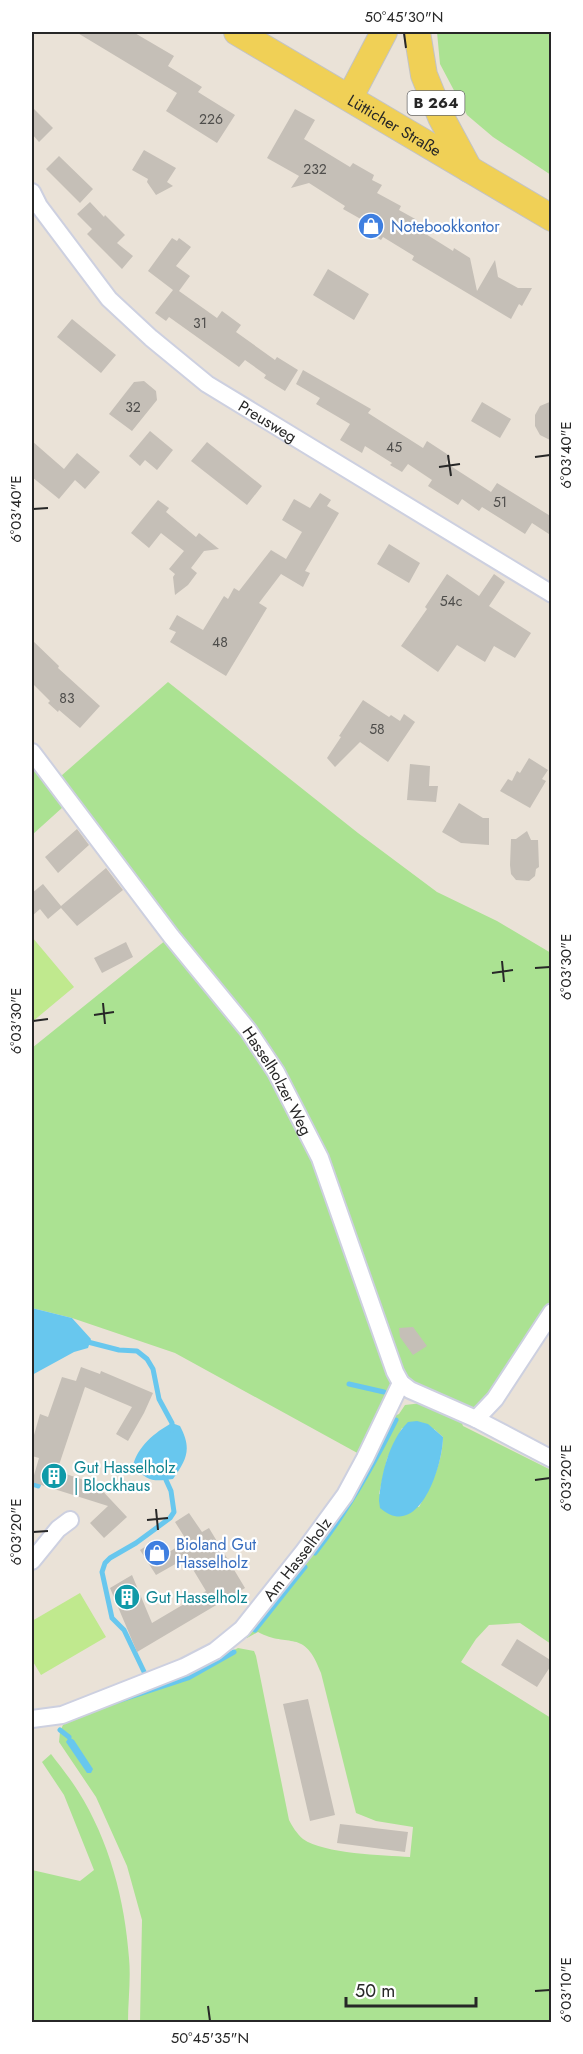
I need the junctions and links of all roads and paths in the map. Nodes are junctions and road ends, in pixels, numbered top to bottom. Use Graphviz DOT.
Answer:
graph roads {
  1 [pos="237,32"];
  2 [pos="384,32"];
  3 [pos="417,32"];
  4 [pos="350,97"];
  5 [pos="469,169"];
  6 [pos="32,192"];
  7 [pos="552,218"];
  8 [pos="552,594"];
  9 [pos="32,752"];
  10 [pos="552,1312"];
  11 [pos="401,1383"];
  12 [pos="476,1419"];
  13 [pos="552,1459"];
  14 [pos="70,1520"];
  15 [pos="32,1561"];
  16 [pos="33,1716"];
  1 -- 4 [label="main road, Lütticher Straße / B 264"];
  2 -- 4 [label="main road"];
  3 -- 5 [label="main road, B 264"];
  4 -- 5 [label="main road, Lütticher Straße / B 264"];
  5 -- 7 [label="main road, Lütticher Straße / B 264"];
  6 -- 8 [label="street, Preusweg"];
  9 -- 11 [label="street, Hasselholzer Weg"];
  10 -- 12 [label="street"];
  11 -- 12 [label="street"];
  11 -- 16 [label="street, Am Hasselholz"];
  12 -- 13 [label="street"];
  14 -- 15 [label="street"];
}
